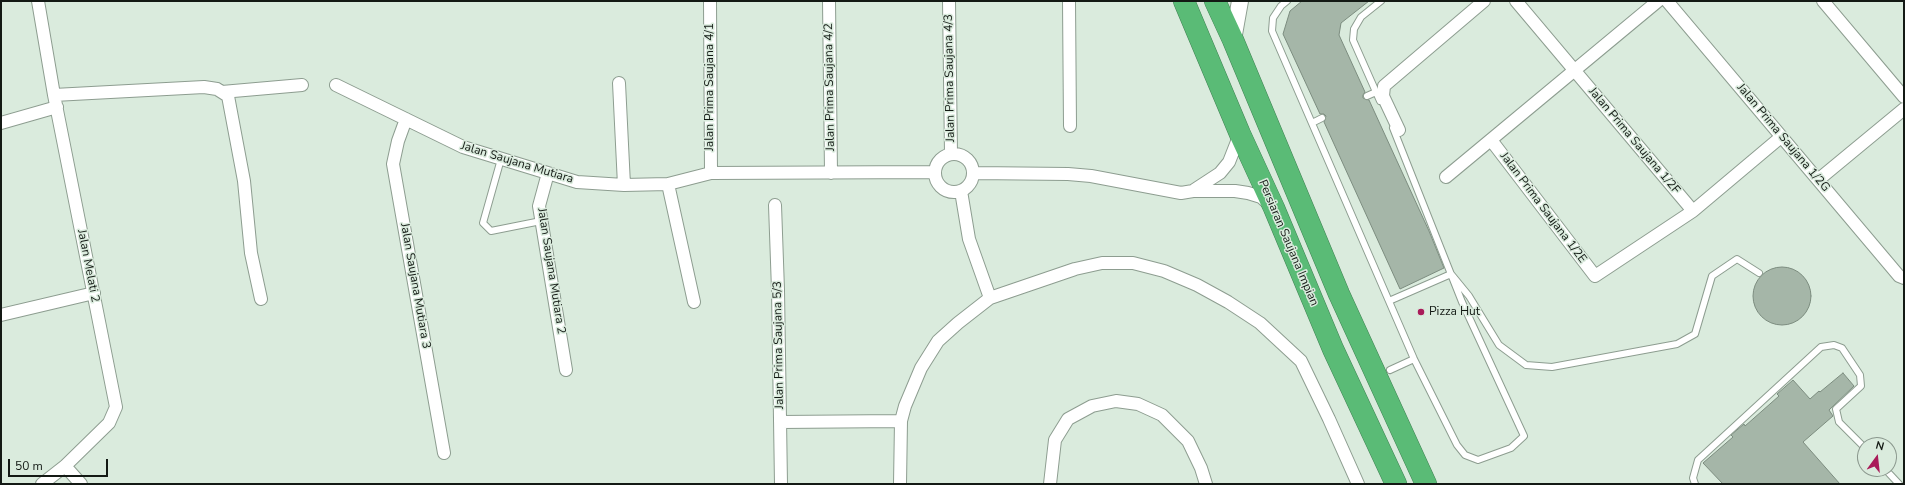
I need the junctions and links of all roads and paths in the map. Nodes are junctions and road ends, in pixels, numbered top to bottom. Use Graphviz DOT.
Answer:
graph roads {
  1 [pos="38,1"];
  2 [pos="710,1"];
  3 [pos="829,1"];
  4 [pos="949,1"];
  5 [pos="1069,1"];
  6 [pos="1184,1"];
  7 [pos="1215,1"];
  8 [pos="1240,1"];
  9 [pos="1287,1"];
  10 [pos="1381,1"];
  11 [pos="1484,1"];
  12 [pos="1516,1"];
  13 [pos="1658,1"];
  14 [pos="1667,1"];
  15 [pos="1823,1"];
  16 [pos="1233,40"];
  17 [pos="1574,71"];
  18 [pos="619,83"];
  19 [pos="302,85"];
  20 [pos="336,85"];
  21 [pos="222,92"];
  22 [pos="1376,92"];
  23 [pos="54,95"];
  24 [pos="1367,96"];
  25 [pos="1904,97"];
  26 [pos="56,107"];
  27 [pos="1904,109"];
  28 [pos="1322,118"];
  29 [pos="406,119"];
  30 [pos="1,123"];
  31 [pos="1312,123"];
  32 [pos="1070,126"];
  33 [pos="1399,130"];
  34 [pos="1240,134"];
  35 [pos="1781,137"];
  36 [pos="1491,140"];
  37 [pos="951,154"];
  38 [pos="501,159"];
  39 [pos="935,172"];
  40 [pos="548,173"];
  41 [pos="711,173"];
  42 [pos="831,173"];
  43 [pos="974,173"];
  44 [pos="1446,177"];
  45 [pos="1818,180"];
  46 [pos="668,184"];
  47 [pos="624,185"];
  48 [pos="961,191"];
  49 [pos="1193,191"];
  50 [pos="775,206"];
  51 [pos="1274,208"];
  52 [pos="1693,211"];
  53 [pos="541,222"];
  54 [pos="1759,273"];
  55 [pos="1451,274"];
  56 [pos="1901,277"];
  57 [pos="94,293"];
  58 [pos="1339,294"];
  59 [pos="990,298"];
  60 [pos="260,299"];
  61 [pos="1389,301"];
  62 [pos="694,302"];
  63 [pos="1,315"];
  64 [pos="1414,359"];
  65 [pos="566,370"];
  66 [pos="1390,370"];
  67 [pos="901,421"];
  68 [pos="780,422"];
  69 [pos="1857,440"];
  70 [pos="444,453"];
  71 [pos="65,466"];
  72 [pos="1424,479"];
  73 [pos="42,484"];
  74 [pos="81,484"];
  75 [pos="781,484"];
  76 [pos="900,484"];
  77 [pos="1050,484"];
  78 [pos="1206,484"];
  79 [pos="1358,484"];
  80 [pos="1396,484"];
  81 [pos="1695,484"];
  1 -- 23 [label="street, Jalan Melati 2"];
  2 -- 41 [label="street, Jalan Prima Saujana 4/1"];
  3 -- 42 [label="street, Jalan Prima Saujana 4/2"];
  4 -- 37 [label="street, Jalan Prima Saujana 4/3"];
  5 -- 32 [label="street"];
  6 -- 34 [label="highway, Persiaran Saujana Impian"];
  7 -- 16 [label="highway"];
  8 -- 16 [label="street"];
  9 -- 31 [label="lane"];
  10 -- 22 [label="lane"];
  11 -- 33 [label="street"];
  12 -- 17 [label="street, Jalan Prima Saujana 1/2F"];
  13 -- 17 [label="street"];
  14 -- 35 [label="street, Jalan Prima Saujana 1/2G"];
  15 -- 25 [label="street"];
  16 -- 58 [label="highway"];
  17 -- 36 [label="street"];
  17 -- 52 [label="street, Jalan Prima Saujana 1/2F"];
  18 -- 47 [label="street"];
  19 -- 21 [label="street"];
  20 -- 29 [label="street, Jalan Saujana Mutiara"];
  21 -- 23 [label="street"];
  21 -- 60 [label="street"];
  22 -- 24 [label="lane"];
  22 -- 55 [label="lane"];
  23 -- 26 [label="street, Jalan Melati 2"];
  26 -- 30 [label="street"];
  26 -- 57 [label="street, Jalan Melati 2"];
  27 -- 45 [label="street"];
  28 -- 31 [label="lane"];
  29 -- 38 [label="street, Jalan Saujana Mutiara"];
  29 -- 70 [label="street, Jalan Saujana Mutiara 3"];
  31 -- 61 [label="lane"];
  34 -- 49 [label="street"];
  34 -- 51 [label="highway, Persiaran Saujana Impian"];
  35 -- 45 [label="street, Jalan Prima Saujana 1/2G"];
  35 -- 52 [label="street"];
  36 -- 44 [label="street"];
  36 -- 52 [label="street, Jalan Prima Saujana 1/2E"];
  37 -- 39 [label="street"];
  37 -- 43 [label="street"];
  38 -- 40 [label="street, Jalan Saujana Mutiara"];
  38 -- 53 [label="lane"];
  39 -- 42 [label="street, Jalan Saujana Mutiara"];
  39 -- 48 [label="street"];
  40 -- 47 [label="street, Jalan Saujana Mutiara"];
  40 -- 53 [label="street, Jalan Saujana Mutiara 2"];
  41 -- 42 [label="street, Jalan Saujana Mutiara"];
  41 -- 46 [label="street, Jalan Saujana Mutiara"];
  43 -- 48 [label="street"];
  43 -- 49 [label="street"];
  45 -- 56 [label="street, Jalan Prima Saujana 1/2G"];
  46 -- 47 [label="street, Jalan Saujana Mutiara"];
  46 -- 62 [label="street"];
  48 -- 59 [label="street"];
  49 -- 51 [label="street"];
  50 -- 68 [label="street, Jalan Prima Saujana 5/3"];
  51 -- 80 [label="highway, Persiaran Saujana Impian"];
  53 -- 65 [label="street, Jalan Saujana Mutiara 2"];
  54 -- 55 [label="lane"];
  55 -- 61 [label="lane"];
  55 -- 64 [label="lane"];
  57 -- 63 [label="street"];
  57 -- 71 [label="street, Jalan Melati 2"];
  58 -- 66 [label="highway"];
  58 -- 72 [label="highway"];
  59 -- 67 [label="street"];
  59 -- 79 [label="street"];
  61 -- 64 [label="lane"];
  64 -- 66 [label="lane"];
  66 -- 72 [label="highway"];
  67 -- 68 [label="street"];
  67 -- 76 [label="street"];
  68 -- 75 [label="street, Jalan Prima Saujana 5/3"];
  69 -- 81 [label="lane"];
  71 -- 73 [label="street"];
  71 -- 74 [label="street"];
  77 -- 78 [label="street"];
}
